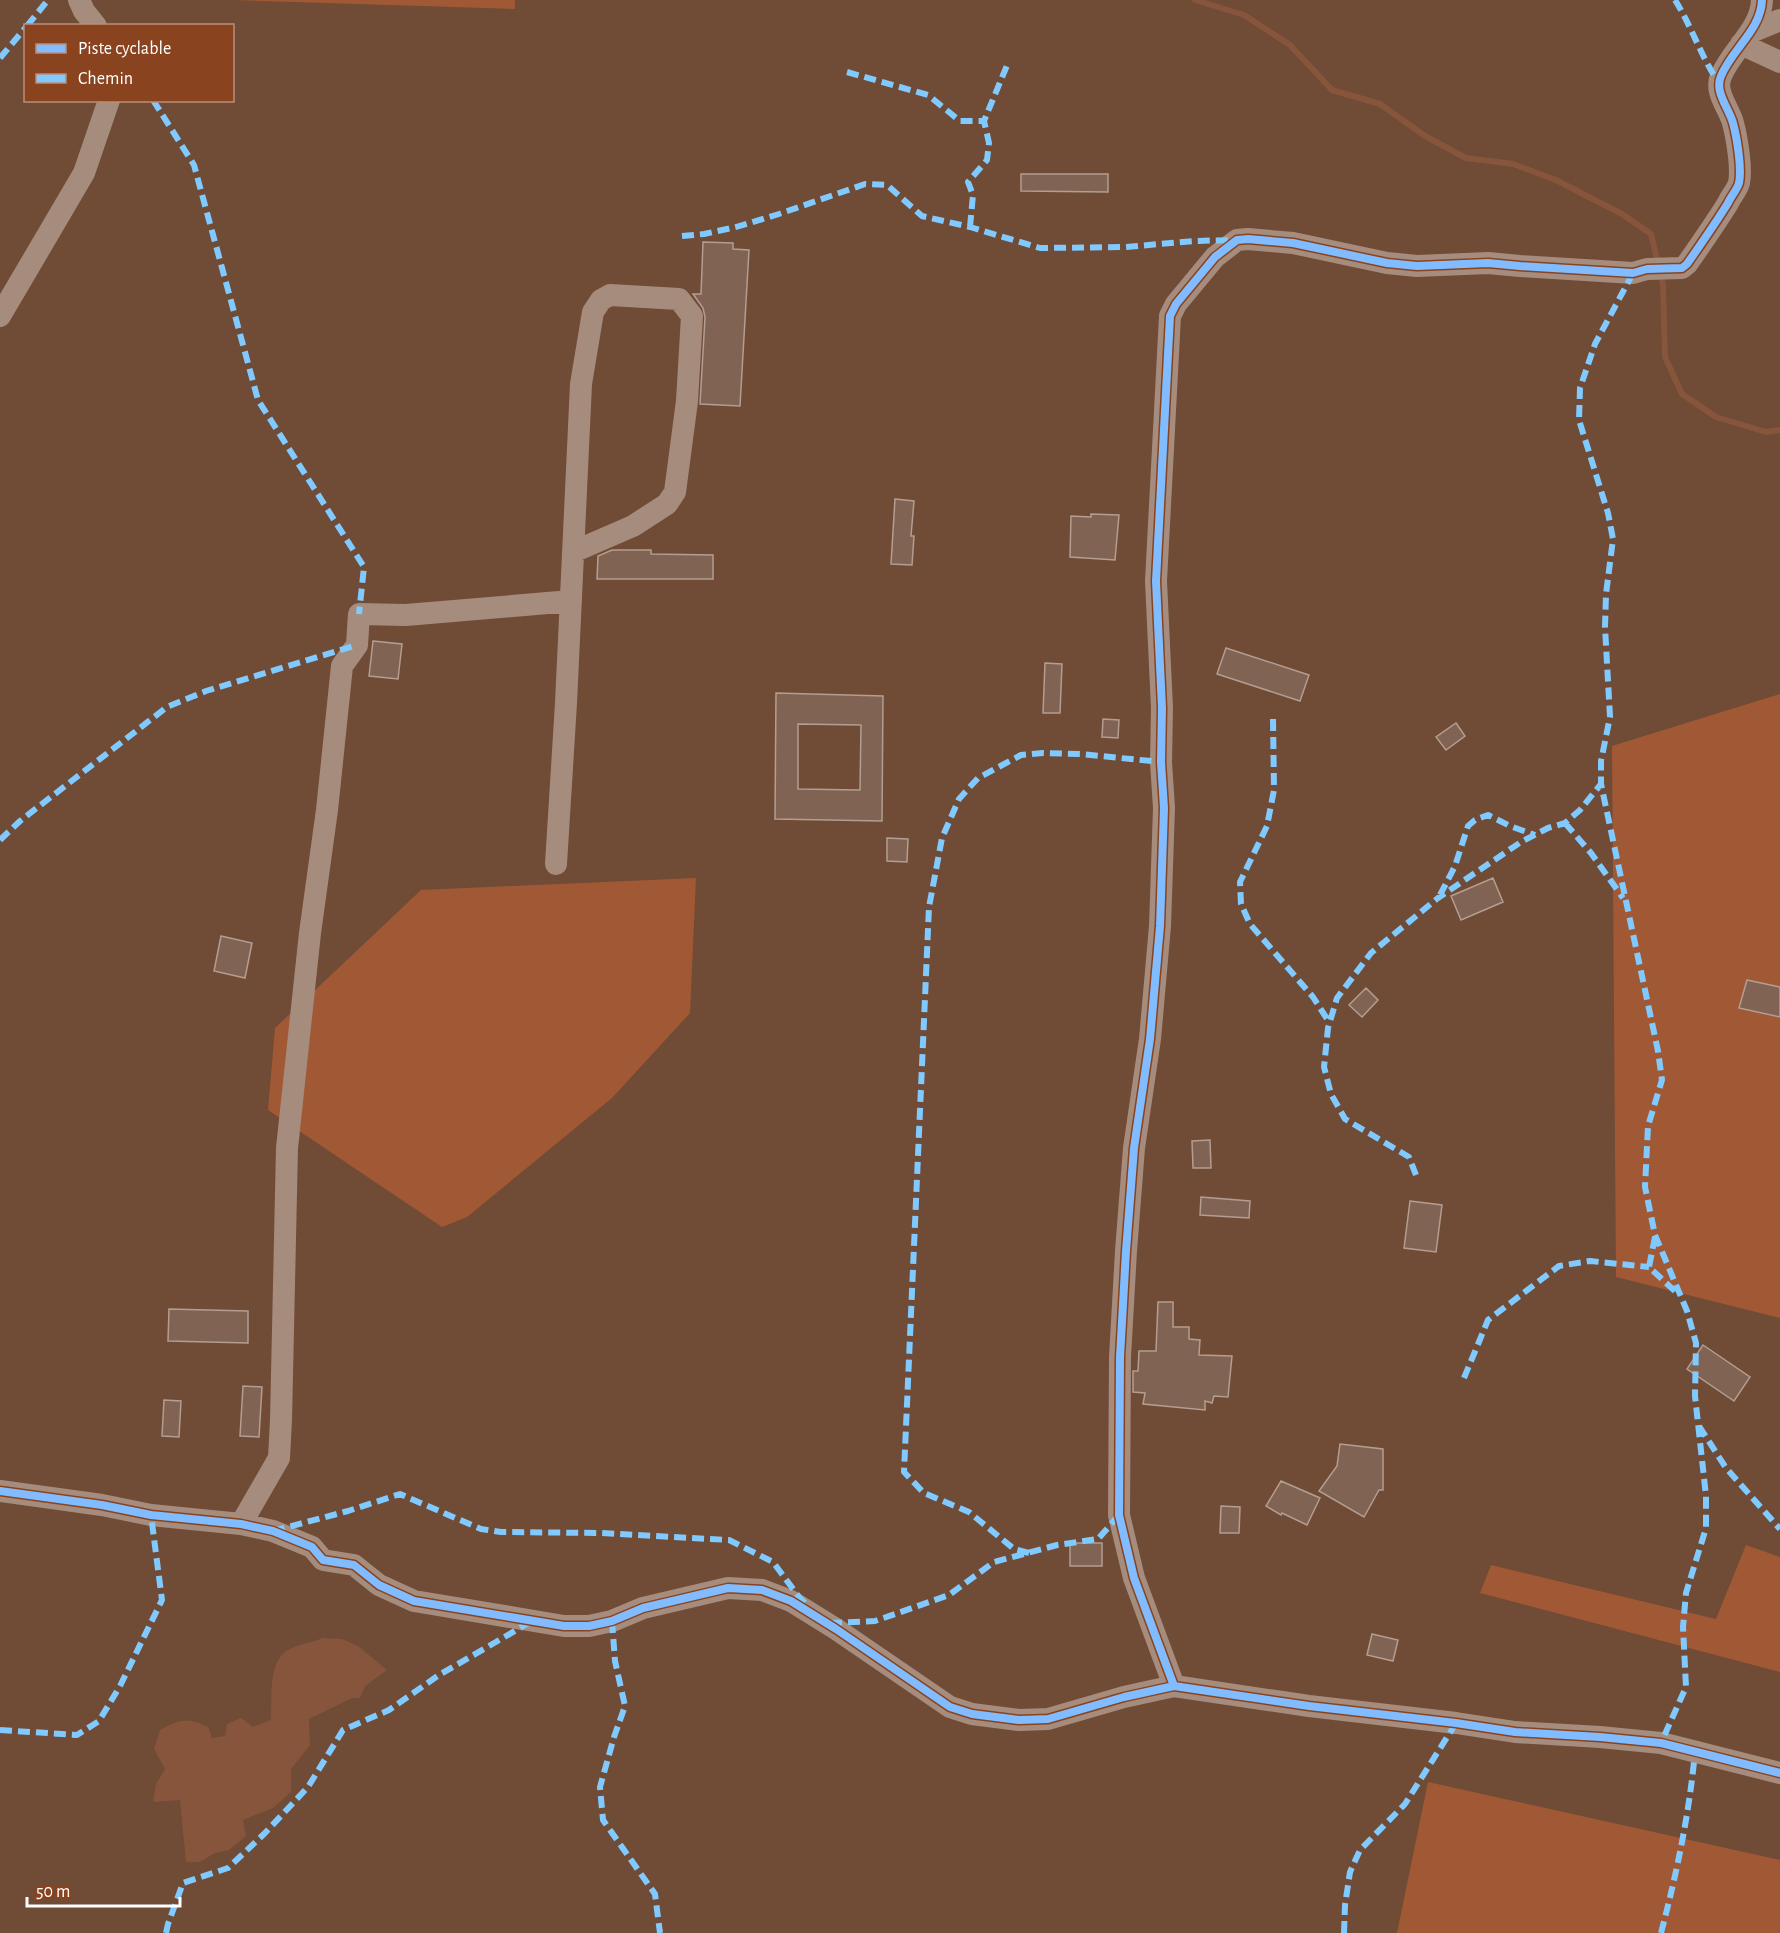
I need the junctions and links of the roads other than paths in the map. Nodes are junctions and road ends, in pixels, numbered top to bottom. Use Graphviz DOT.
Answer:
graph roads {
  1 [pos="80,0"];
  2 [pos="1762,0"];
  3 [pos="1780,20"];
  4 [pos="94,24"];
  5 [pos="1746,38"];
  6 [pos="1780,62"];
  7 [pos="108,102"];
  8 [pos="0,316"];
  9 [pos="573,552"];
  10 [pos="571,601"];
  11 [pos="555,864"];
  12 [pos="0,1491"];
  13 [pos="241,1524"];
  14 [pos="1174,1686"];
  15 [pos="1780,1773"];
  1 -- 4 [label="street"];
  2 -- 5 [label="street"];
  3 -- 5 [label="street"];
  5 -- 6 [label="street"];
  5 -- 14 [label="street"];
  7 -- 8 [label="street"];
  9 -- 9 [label="street"];
  9 -- 10 [label="street"];
  10 -- 11 [label="street"];
  10 -- 13 [label="street"];
  12 -- 13 [label="street"];
  13 -- 14 [label="street"];
  14 -- 15 [label="street"];
}
